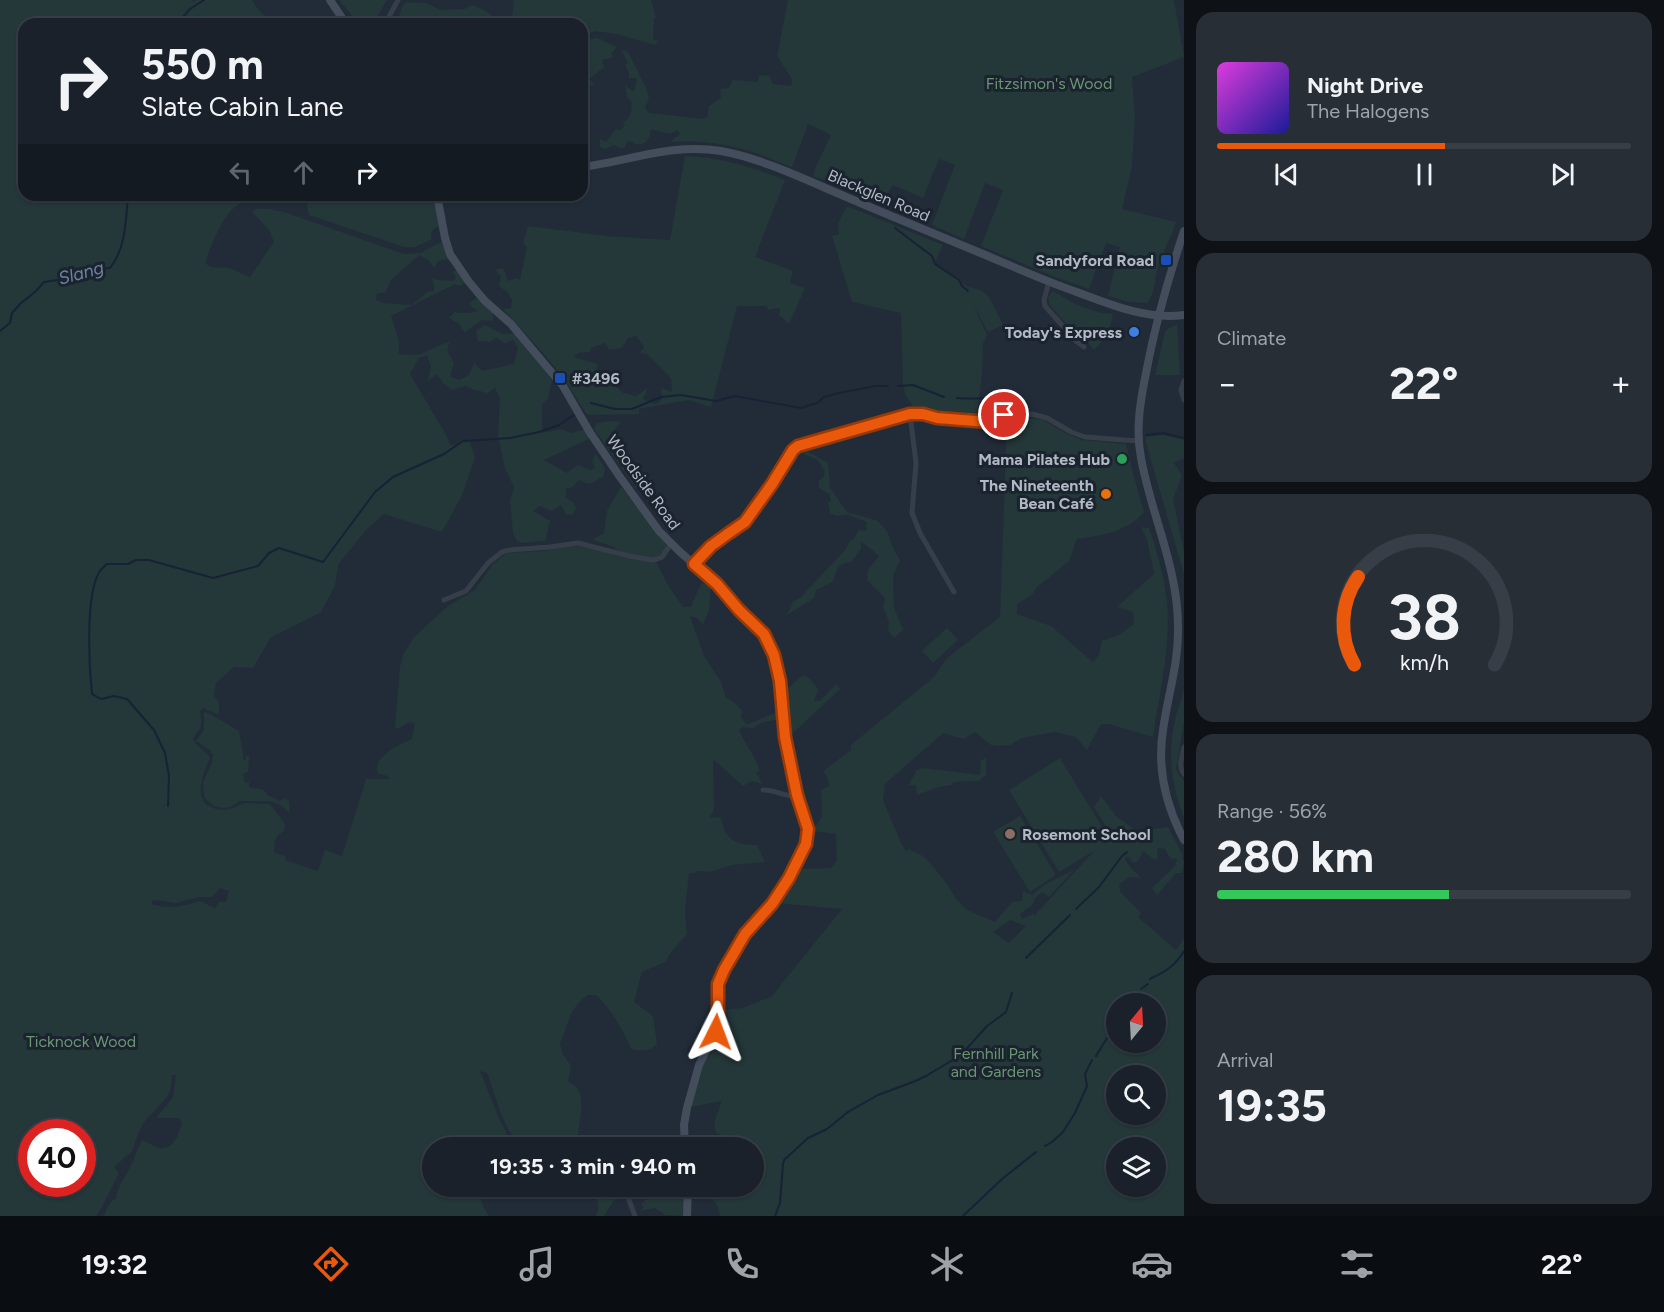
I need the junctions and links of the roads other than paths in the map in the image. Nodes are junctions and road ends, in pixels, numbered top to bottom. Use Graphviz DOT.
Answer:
graph roads {
  1 [pos="330,0"];
  2 [pos="398,0"];
  3 [pos="342,18"];
  4 [pos="388,18"];
  5 [pos="588,166"];
  6 [pos="438,201"];
  7 [pos="1184,231"];
  8 [pos="1049,282"];
  9 [pos="1184,315"];
  10 [pos="1158,316"];
  11 [pos="1084,347"];
  12 [pos="1184,381"];
  13 [pos="1184,400"];
  14 [pos="910,414"];
  15 [pos="1138,441"];
  16 [pos="671,544"];
  17 [pos="694,564"];
  18 [pos="954,592"];
  19 [pos="444,600"];
  20 [pos="1184,747"];
  21 [pos="1184,774"];
  22 [pos="763,790"];
  23 [pos="797,795"];
  24 [pos="1184,840"];
  25 [pos="685,1137"];
  26 [pos="688,1197"];
  27 [pos="629,1200"];
  28 [pos="635,1216"];
  29 [pos="687,1216"];
  1 -- 3 [label="street"];
  2 -- 4 [label="street"];
  5 -- 8 [label="street, Blackglen Road"];
  6 -- 16 [label="street, Woodside Road"];
  7 -- 10 [label="street"];
  8 -- 10 [label="street, Blackglen Road"];
  8 -- 11 [label="street"];
  9 -- 10 [label="street, Blackglen Road"];
  10 -- 15 [label="street"];
  12 -- 13 [label="street"];
  14 -- 15 [label="street"];
  14 -- 17 [label="street"];
  14 -- 18 [label="street"];
  15 -- 24 [label="street"];
  16 -- 17 [label="street, Woodside Road"];
  16 -- 19 [label="street"];
  17 -- 23 [label="street, Woodside Road"];
  20 -- 21 [label="street"];
  22 -- 23 [label="street"];
  23 -- 25 [label="street, Woodside Road"];
  26 -- 29 [label="street"];
  27 -- 28 [label="street"];
}
